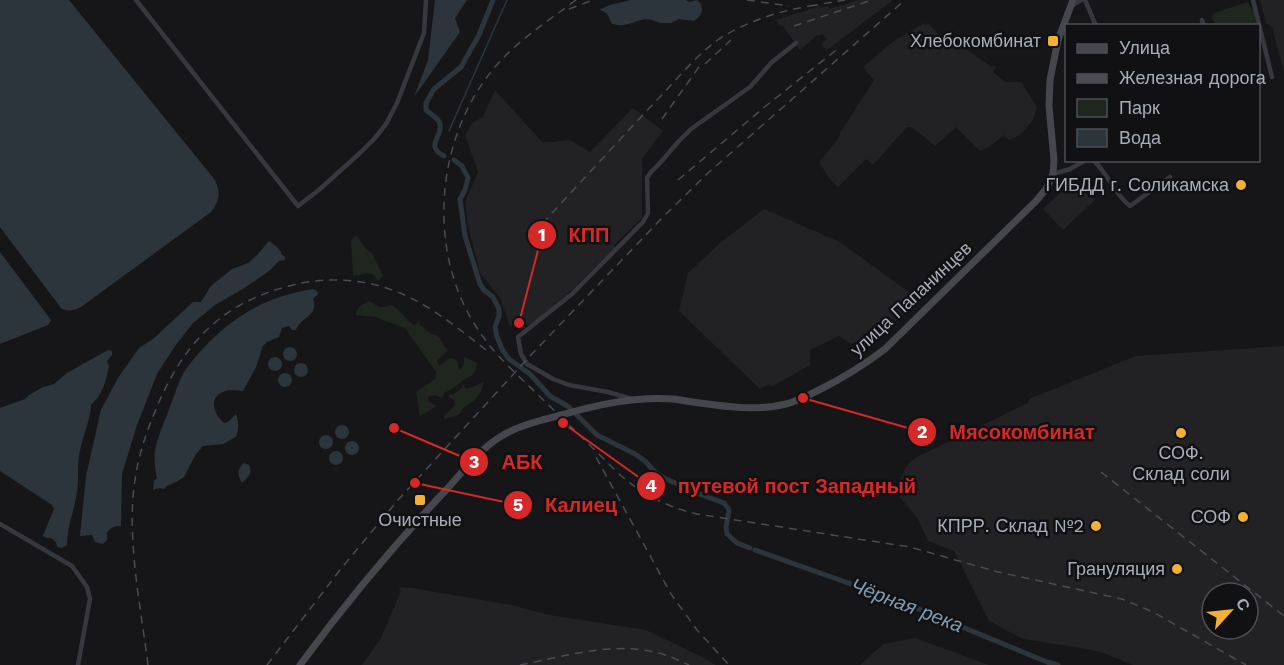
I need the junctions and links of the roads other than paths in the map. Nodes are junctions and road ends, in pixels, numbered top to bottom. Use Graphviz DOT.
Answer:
graph roads {
  1 [pos="136,0"];
  2 [pos="426,0"];
  3 [pos="1080,0"];
  4 [pos="1085,0"];
  5 [pos="1253,0"];
  6 [pos="1072,3"];
  7 [pos="1095,24"];
  8 [pos="1259,24"];
  9 [pos="1260,30"];
  10 [pos="796,43"];
  11 [pos="1272,77"];
  12 [pos="1082,162"];
  13 [pos="1095,162"];
  14 [pos="1053,174"];
  15 [pos="1170,177"];
  16 [pos="634,399"];
  17 [pos="0,524"];
  18 [pos="78,665"];
  19 [pos="300,665"];
  1 -- 2 [label="street"];
  3 -- 6 [label="street"];
  4 -- 7 [label="street"];
  5 -- 8 [label="street"];
  6 -- 14 [label="main road"];
  9 -- 11 [label="street"];
  10 -- 16 [label="street"];
  12 -- 14 [label="street"];
  13 -- 15 [label="street"];
  14 -- 16 [label="main road, улица Папанинцев"];
  16 -- 19 [label="main road, улица Папанинцев"];
  17 -- 18 [label="street"];
}
